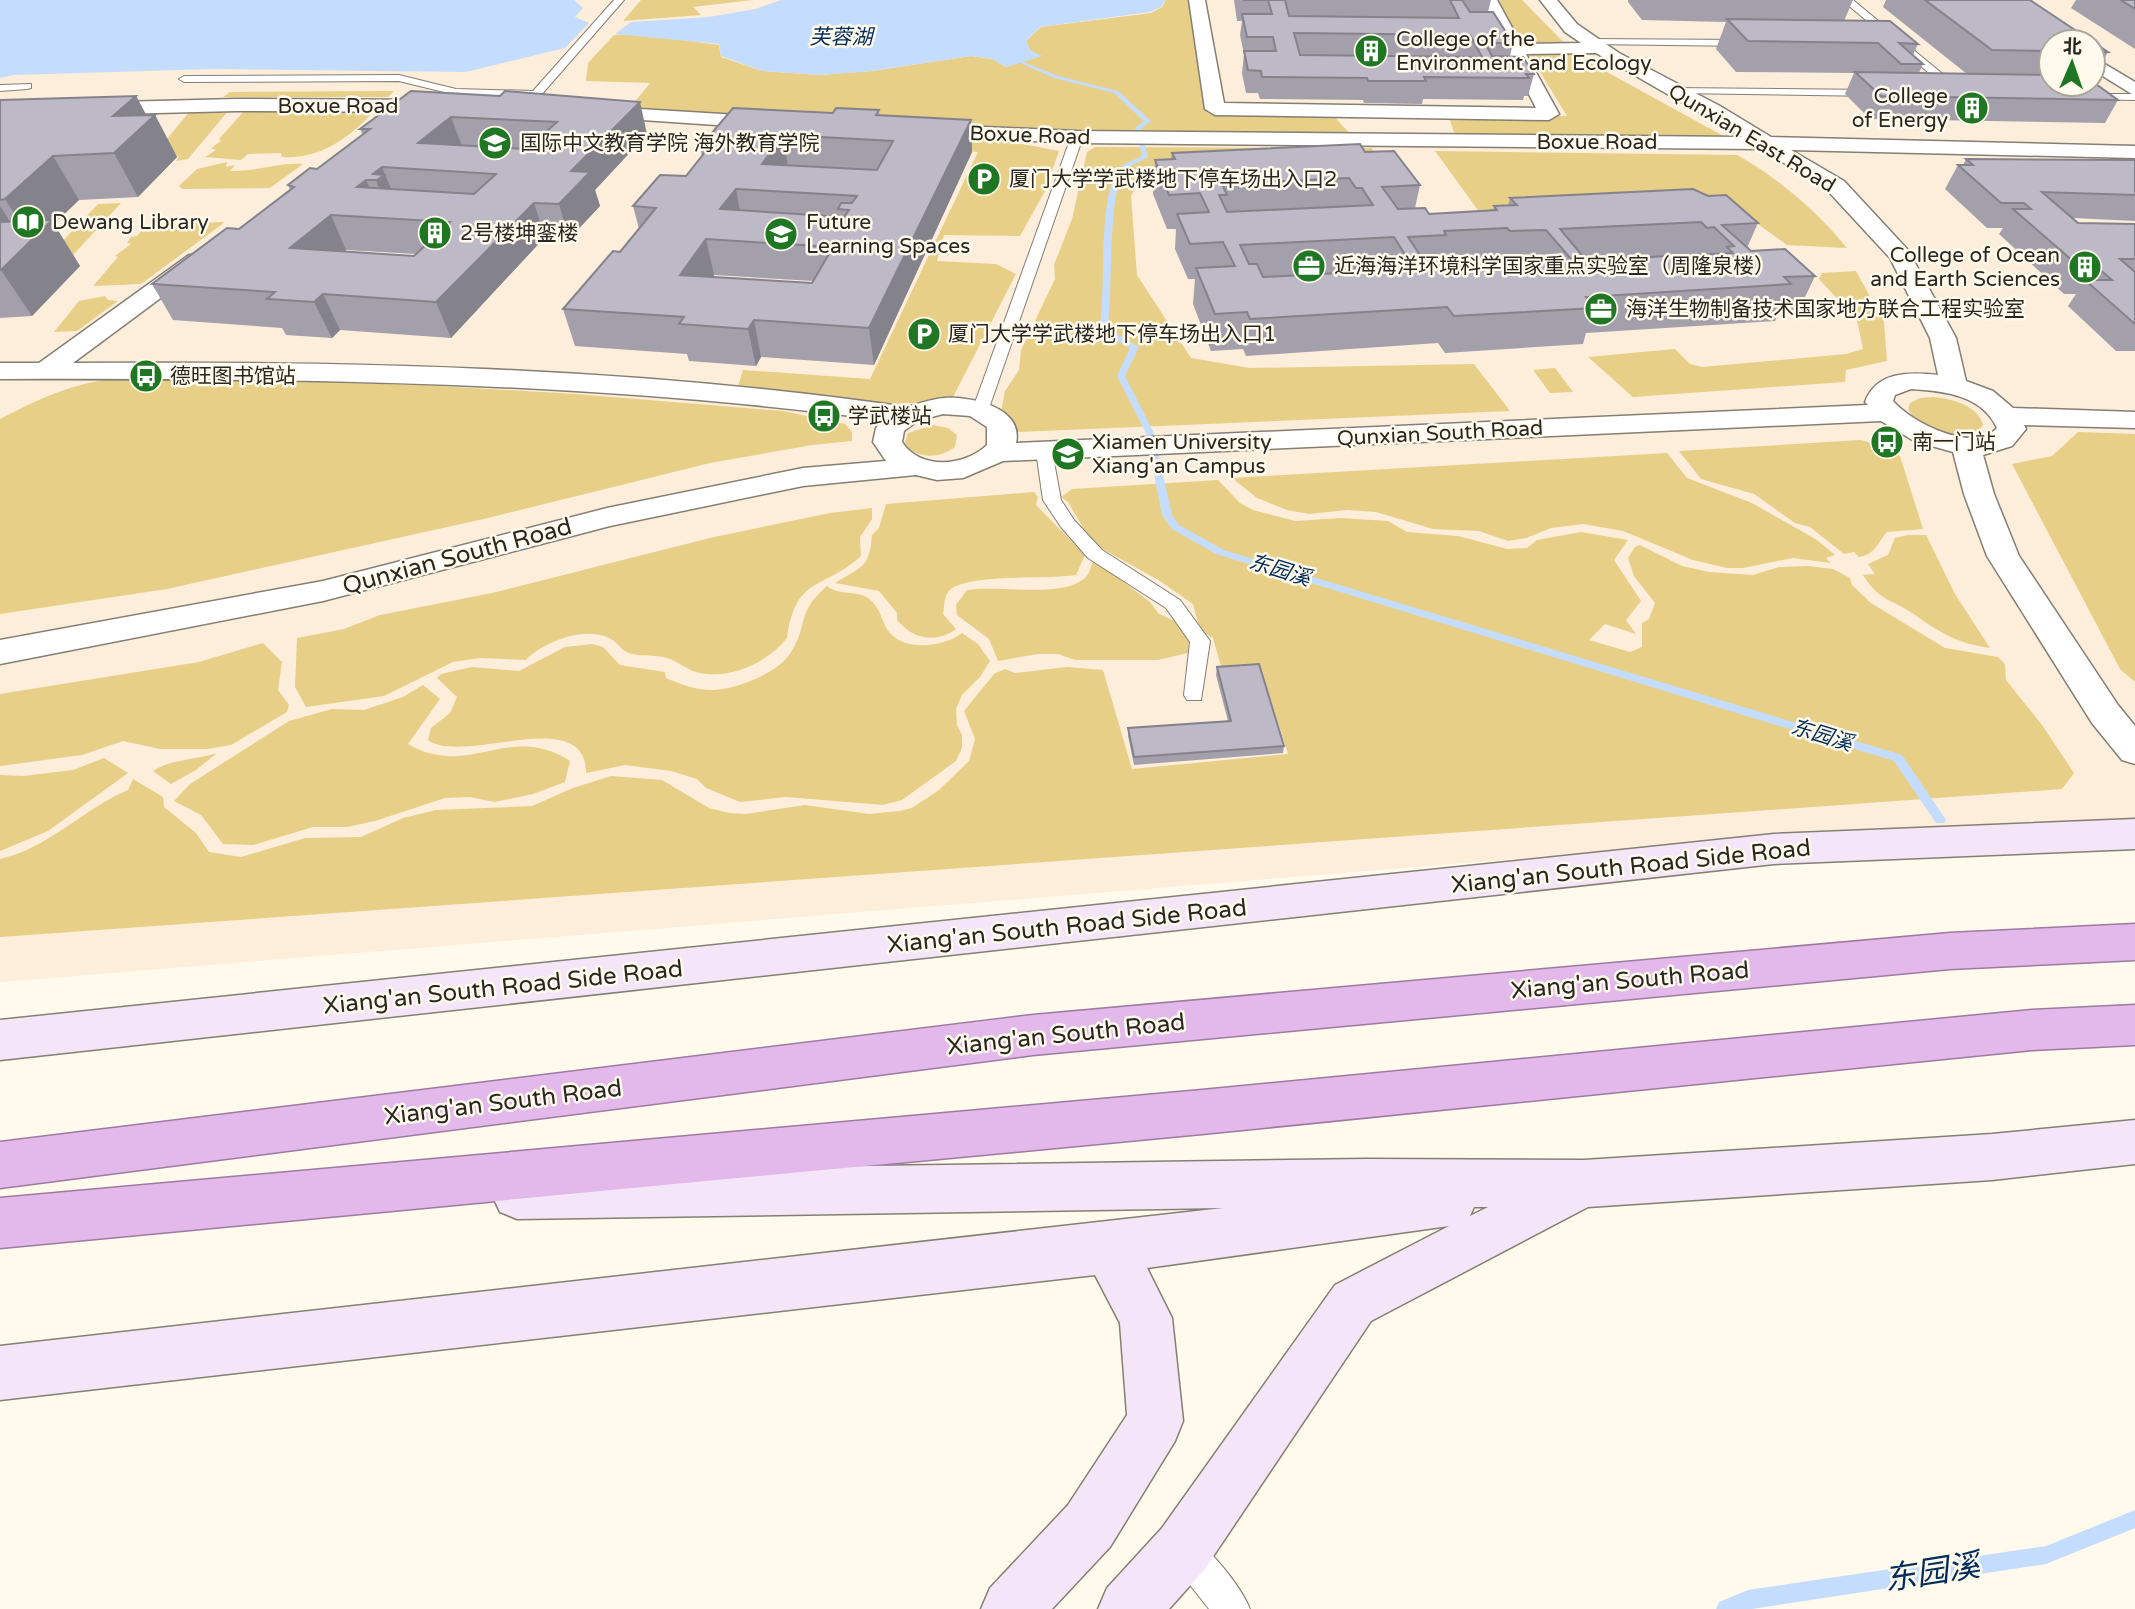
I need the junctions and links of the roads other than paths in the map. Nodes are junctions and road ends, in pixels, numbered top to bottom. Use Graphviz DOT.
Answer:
graph roads {
  1 [pos="619,0"];
  2 [pos="1198,0"];
  3 [pos="1489,0"];
  4 [pos="1548,0"];
  5 [pos="1847,0"];
  6 [pos="1766,43"];
  7 [pos="1888,44"];
  8 [pos="1595,45"];
  9 [pos="1901,45"];
  10 [pos="1515,50"];
  11 [pos="2107,71"];
  12 [pos="184,79"];
  13 [pos="27,86"];
  14 [pos="0,88"];
  15 [pos="1675,90"];
  16 [pos="2135,90"];
  17 [pos="1893,93"];
  18 [pos="1933,94"];
  19 [pos="1961,94"];
  20 [pos="1974,94"];
  21 [pos="2107,97"];
  22 [pos="2135,97"];
  23 [pos="408,106"];
  24 [pos="547,106"];
  25 [pos="0,111"];
  26 [pos="1353,111"];
  27 [pos="1417,112"];
  28 [pos="796,124"];
  29 [pos="374,130"];
  30 [pos="902,130"];
  31 [pos="1077,138"];
  32 [pos="1362,140"];
  33 [pos="1429,140"];
  34 [pos="1767,143"];
  35 [pos="2135,152"];
  36 [pos="210,250"];
  37 [pos="45,371"];
  38 [pos="2,373"];
  39 [pos="1954,386"];
  40 [pos="980,411"];
  41 [pos="1885,413"];
  42 [pos="906,415"];
  43 [pos="2007,415"];
  44 [pos="2135,420"];
  45 [pos="1966,446"];
  46 [pos="1044,451"];
  47 [pos="995,453"];
  48 [pos="914,467"];
  49 [pos="0,652"];
  50 [pos="1194,695"];
  51 [pos="2135,751"];
  52 [pos="2135,834"];
  53 [pos="2135,943"];
  54 [pos="2135,1026"];
  55 [pos="0,1040"];
  56 [pos="2135,1142"];
  57 [pos="0,1165"];
  58 [pos="1584,1184"];
  59 [pos="235,1200"];
  60 [pos="0,1223"];
  61 [pos="1108,1248"];
  62 [pos="0,1373"];
  63 [pos="1183,1549"];
  64 [pos="1011,1609"];
  65 [pos="1128,1609"];
  66 [pos="1232,1609"];
  1 -- 24 [label="lane"];
  2 -- 26 [label="street"];
  3 -- 10 [label="street"];
  4 -- 8 [label="street, Qunxian East Road"];
  5 -- 9 [label="lane"];
  6 -- 8 [label="lane"];
  7 -- 9 [label="lane"];
  8 -- 10 [label="street"];
  8 -- 15 [label="street, Qunxian East Road"];
  9 -- 19 [label="lane"];
  10 -- 27 [label="street"];
  11 -- 16 [label="street"];
  12 -- 24 [label="lane"];
  13 -- 14 [label="lane"];
  15 -- 17 [label="lane"];
  15 -- 34 [label="street, Qunxian East Road"];
  18 -- 19 [label="lane"];
  19 -- 20 [label="lane"];
  21 -- 22 [label="lane"];
  23 -- 24 [label="street, Boxue Road"];
  23 -- 25 [label="street, Boxue Road"];
  23 -- 29 [label="street"];
  24 -- 28 [label="street, Boxue Road"];
  26 -- 27 [label="street"];
  26 -- 32 [label="street"];
  27 -- 33 [label="street"];
  30 -- 31 [label="street, Boxue Road"];
  31 -- 32 [label="street, Boxue Road"];
  31 -- 40 [label="lane"];
  32 -- 33 [label="street, Boxue Road"];
  33 -- 34 [label="street, Boxue Road"];
  34 -- 35 [label="street, Boxue Road"];
  34 -- 39 [label="street, Qunxian East Road"];
  36 -- 37 [label="street"];
  37 -- 38 [label="street"];
  37 -- 42 [label="street"];
  39 -- 41 [label="street"];
  39 -- 43 [label="street"];
  40 -- 42 [label="street"];
  40 -- 47 [label="street"];
  41 -- 45 [label="street"];
  41 -- 46 [label="street, Qunxian South Road"];
  42 -- 48 [label="street"];
  43 -- 44 [label="street"];
  43 -- 45 [label="street"];
  45 -- 51 [label="street"];
  46 -- 47 [label="street, Qunxian South Road"];
  46 -- 50 [label="lane"];
  47 -- 48 [label="street, Qunxian South Road"];
  48 -- 49 [label="street, Qunxian South Road"];
  52 -- 55 [label="main road, Xiang'an South Road Side Road"];
  53 -- 57 [label="highway, Xiang'an South Road"];
  54 -- 59 [label="highway"];
  56 -- 58 [label="main road"];
  58 -- 59 [label="main road"];
  58 -- 61 [label="main road"];
  58 -- 63 [label="main road"];
  59 -- 60 [label="highway"];
  61 -- 62 [label="main road"];
  61 -- 64 [label="main road"];
  63 -- 65 [label="main road"];
  63 -- 66 [label="lane"];
}
